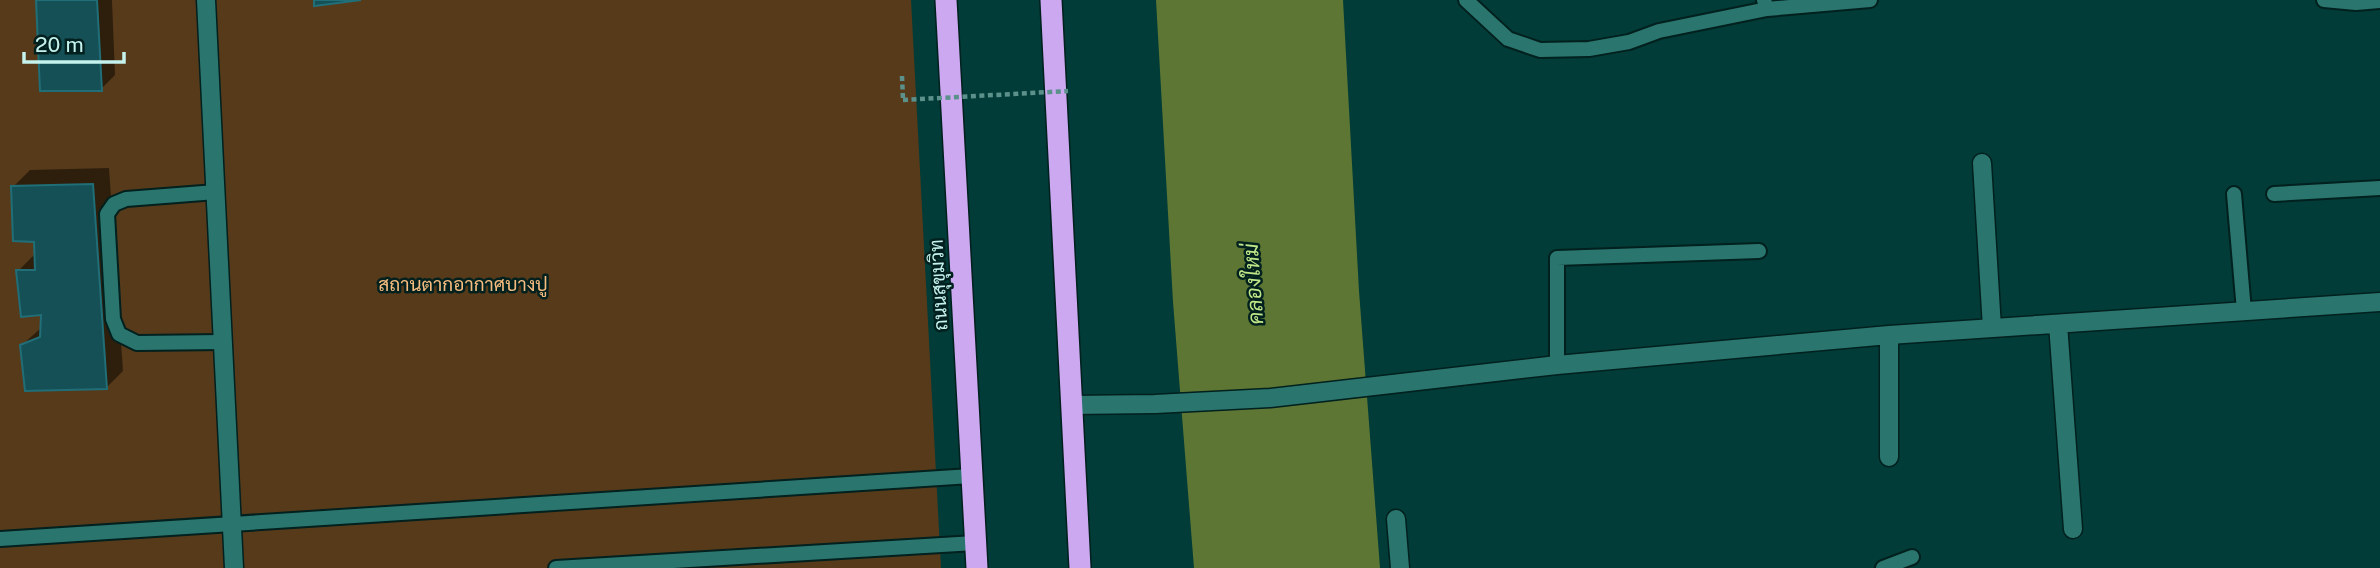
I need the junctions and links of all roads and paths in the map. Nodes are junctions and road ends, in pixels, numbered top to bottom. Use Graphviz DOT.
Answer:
graph roads {
  1 [pos="206,0"];
  2 [pos="946,0"];
  3 [pos="1051,0"];
  4 [pos="1466,0"];
  5 [pos="1870,0"];
  6 [pos="2325,0"];
  7 [pos="2380,1"];
  8 [pos="1765,4"];
  9 [pos="902,76"];
  10 [pos="1069,91"];
  11 [pos="1982,163"];
  12 [pos="2380,188"];
  13 [pos="216,192"];
  14 [pos="2234,194"];
  15 [pos="2274,194"];
  16 [pos="1759,251"];
  17 [pos="2380,302"];
  18 [pos="2244,311"];
  19 [pos="2058,324"];
  20 [pos="1992,328"];
  21 [pos="1889,335"];
  22 [pos="223,342"];
  23 [pos="1557,365"];
  24 [pos="1071,405"];
  25 [pos="1889,457"];
  26 [pos="971,476"];
  27 [pos="1396,519"];
  28 [pos="233,524"];
  29 [pos="2073,528"];
  30 [pos="0,539"];
  31 [pos="975,542"];
  32 [pos="1912,557"];
  33 [pos="234,568"];
  34 [pos="556,568"];
  35 [pos="977,568"];
  36 [pos="1080,568"];
  37 [pos="1400,568"];
  38 [pos="1883,568"];
  1 -- 13 [label="street"];
  2 -- 26 [label="highway, ถนนสุขุมวิท"];
  3 -- 24 [label="highway"];
  4 -- 8 [label="lane"];
  5 -- 8 [label="lane"];
  6 -- 7 [label="lane"];
  9 -- 10 [label="path, bridge"];
  11 -- 20 [label="street"];
  12 -- 15 [label="lane"];
  13 -- 22 [label="street"];
  13 -- 22 [label="lane"];
  14 -- 18 [label="lane"];
  16 -- 23 [label="lane"];
  17 -- 18 [label="street"];
  18 -- 19 [label="street"];
  19 -- 20 [label="street"];
  19 -- 29 [label="street"];
  20 -- 21 [label="street"];
  21 -- 23 [label="street"];
  21 -- 25 [label="street"];
  22 -- 28 [label="street"];
  23 -- 24 [label="street"];
  24 -- 36 [label="highway"];
  26 -- 28 [label="lane"];
  26 -- 31 [label="highway, ถนนสุขุมวิท"];
  27 -- 37 [label="street"];
  28 -- 30 [label="lane"];
  28 -- 33 [label="street"];
  31 -- 34 [label="lane"];
  31 -- 35 [label="highway, ถนนสุขุมวิท"];
  32 -- 38 [label="lane"];
}
